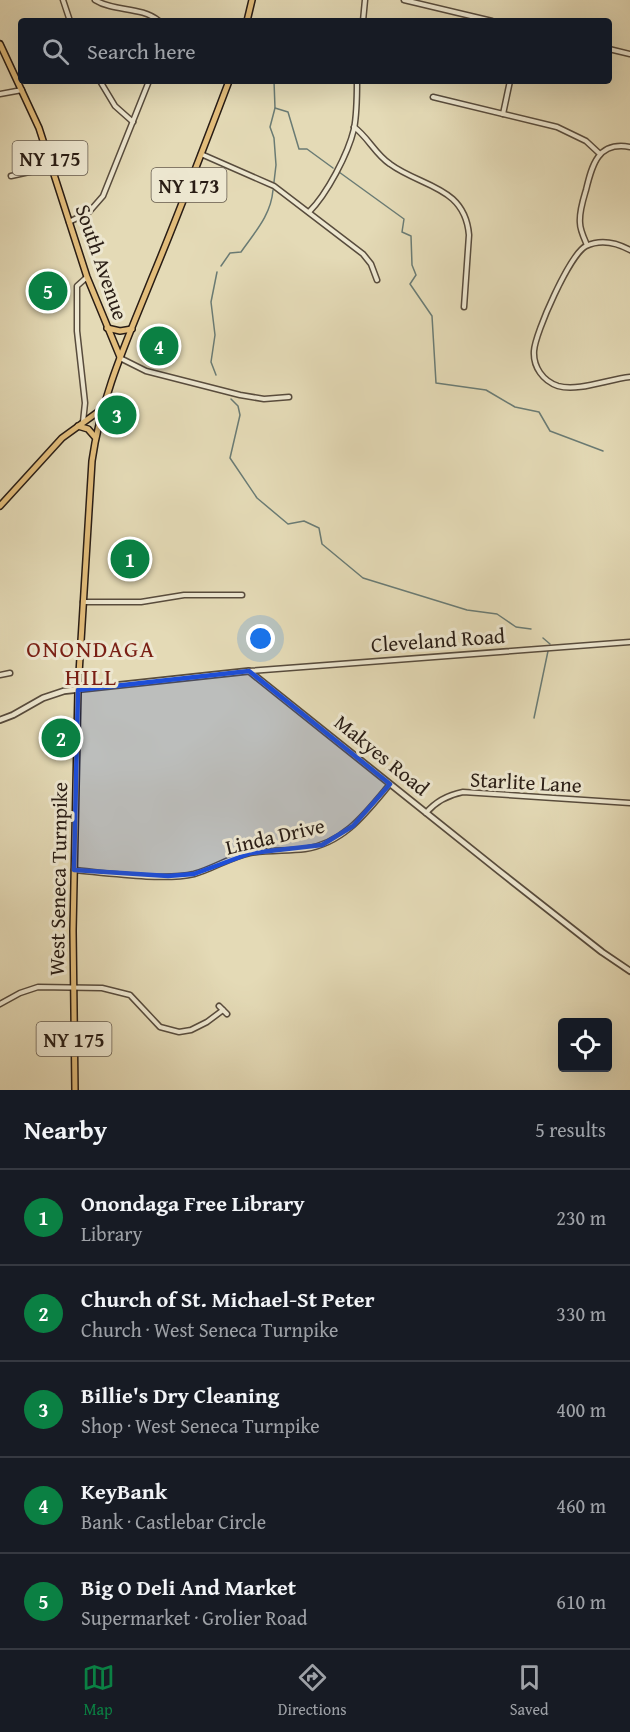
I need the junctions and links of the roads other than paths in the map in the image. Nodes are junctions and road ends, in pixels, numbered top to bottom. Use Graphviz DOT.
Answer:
graph roads {
  1 [pos="63,0"];
  2 [pos="95,0"];
  3 [pos="252,0"];
  4 [pos="365,0"];
  5 [pos="404,0"];
  6 [pos="69,18"];
  7 [pos="153,18"];
  8 [pos="248,18"];
  9 [pos="363,18"];
  10 [pos="479,18"];
  11 [pos="0,44"];
  12 [pos="612,50"];
  13 [pos="630,54"];
  14 [pos="18,80"];
  15 [pos="20,84"];
  16 [pos="102,84"];
  17 [pos="148,84"];
  18 [pos="228,84"];
  19 [pos="357,84"];
  20 [pos="509,84"];
  21 [pos="23,90"];
  22 [pos="0,94"];
  23 [pos="433,97"];
  24 [pos="503,114"];
  25 [pos="133,122"];
  26 [pos="354,128"];
  27 [pos="630,147"];
  28 [pos="201,154"];
  29 [pos="600,154"];
  30 [pos="53,167"];
  31 [pos="11,176"];
  32 [pos="309,212"];
  33 [pos="69,222"];
  34 [pos="587,245"];
  35 [pos="630,250"];
  36 [pos="87,277"];
  37 [pos="377,280"];
  38 [pos="464,307"];
  39 [pos="107,328"];
  40 [pos="132,329"];
  41 [pos="120,357"];
  42 [pos="630,377"];
  43 [pos="289,397"];
  44 [pos="102,409"];
  45 [pos="81,424"];
  46 [pos="95,437"];
  47 [pos="0,506"];
  48 [pos="242,595"];
  49 [pos="83,602"];
  50 [pos="630,642"];
  51 [pos="249,671"];
  52 [pos="10,673"];
  53 [pos="0,675"];
  54 [pos="78,690"];
  55 [pos="0,720"];
  56 [pos="390,784"];
  57 [pos="630,803"];
  58 [pos="426,813"];
  59 [pos="75,870"];
  60 [pos="630,971"];
  61 [pos="73,988"];
  62 [pos="0,1004"];
  63 [pos="219,1006"];
  64 [pos="75,1090"];
  1 -- 6 [label="street"];
  2 -- 7 [label="street"];
  3 -- 8 [label="main road"];
  4 -- 9 [label="street"];
  5 -- 10 [label="street"];
  11 -- 14 [label="main road, South Avenue / NY 175"];
  12 -- 13 [label="street"];
  15 -- 21 [label="main road, South Avenue / NY 175"];
  16 -- 25 [label="street"];
  17 -- 25 [label="street"];
  18 -- 28 [label="main road, West Seneca Turnpike / NY 173"];
  19 -- 26 [label="street"];
  20 -- 24 [label="street"];
  21 -- 22 [label="street"];
  21 -- 30 [label="main road, South Avenue / NY 175"];
  23 -- 24 [label="street"];
  24 -- 29 [label="street"];
  25 -- 33 [label="street"];
  26 -- 32 [label="street"];
  26 -- 38 [label="street"];
  27 -- 29 [label="street"];
  28 -- 32 [label="street"];
  28 -- 40 [label="main road, West Seneca Turnpike / NY 173"];
  29 -- 34 [label="street"];
  30 -- 31 [label="street"];
  30 -- 33 [label="main road, South Avenue / NY 175"];
  32 -- 37 [label="street"];
  33 -- 36 [label="main road, South Avenue / NY 175"];
  34 -- 35 [label="street"];
  34 -- 42 [label="street"];
  36 -- 39 [label="main road, South Avenue / NY 175"];
  36 -- 45 [label="street"];
  39 -- 40 [label="main road"];
  39 -- 41 [label="main road, South Avenue / NY 175"];
  40 -- 41 [label="main road, West Seneca Turnpike / NY 173"];
  41 -- 43 [label="street"];
  41 -- 44 [label="main road, West Seneca Turnpike / NY 173"];
  44 -- 45 [label="main road"];
  44 -- 46 [label="main road, West Seneca Turnpike / NY 175"];
  45 -- 46 [label="main road"];
  45 -- 47 [label="main road"];
  46 -- 49 [label="main road, West Seneca Turnpike / NY 175"];
  48 -- 49 [label="street"];
  49 -- 54 [label="main road, West Seneca Turnpike / NY 175"];
  50 -- 51 [label="street, Cleveland Road"];
  51 -- 54 [label="street"];
  51 -- 56 [label="street, Makyes Road"];
  52 -- 53 [label="street"];
  54 -- 55 [label="street"];
  54 -- 59 [label="main road, West Seneca Turnpike / NY 175"];
  56 -- 58 [label="street, Makyes Road"];
  56 -- 59 [label="street, Linda Drive"];
  57 -- 58 [label="street, Starlite Lane"];
  58 -- 60 [label="street, Makyes Road"];
  59 -- 61 [label="main road, West Seneca Turnpike / NY 175"];
  61 -- 62 [label="street"];
  61 -- 63 [label="street"];
  61 -- 64 [label="main road, West Seneca Turnpike / NY 175"];
}
